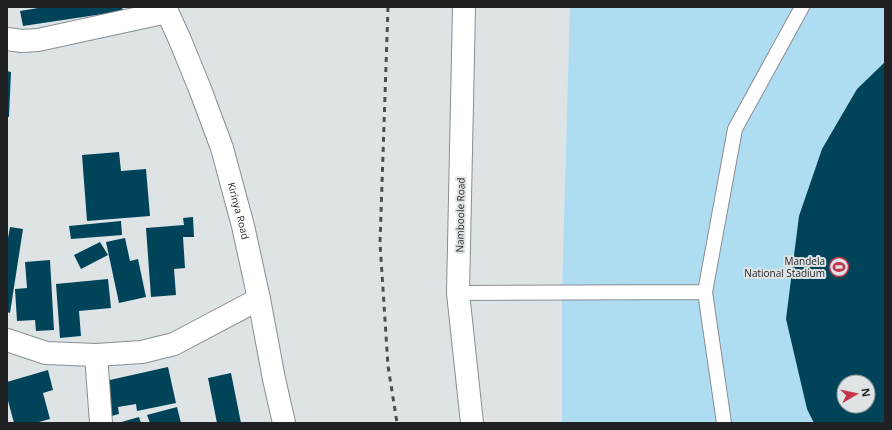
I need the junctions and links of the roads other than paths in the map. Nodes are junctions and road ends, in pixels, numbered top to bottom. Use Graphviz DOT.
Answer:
graph roads {
  1 [pos="464,7"];
  2 [pos="802,7"];
  3 [pos="166,9"];
  4 [pos="7,39"];
  5 [pos="705,292"];
  6 [pos="458,293"];
  7 [pos="259,299"];
  8 [pos="7,340"];
  9 [pos="96,355"];
  10 [pos="101,423"];
  11 [pos="284,423"];
  12 [pos="472,423"];
  13 [pos="724,423"];
  1 -- 6 [label="street, Namboole Road"];
  2 -- 5 [label="lane"];
  3 -- 4 [label="street"];
  3 -- 7 [label="street, Kirinya Road"];
  5 -- 6 [label="lane"];
  5 -- 13 [label="lane"];
  6 -- 12 [label="street, Namboole Road"];
  7 -- 9 [label="street"];
  7 -- 11 [label="street, Kirinya Road"];
  8 -- 9 [label="street"];
  9 -- 10 [label="street"];
}
